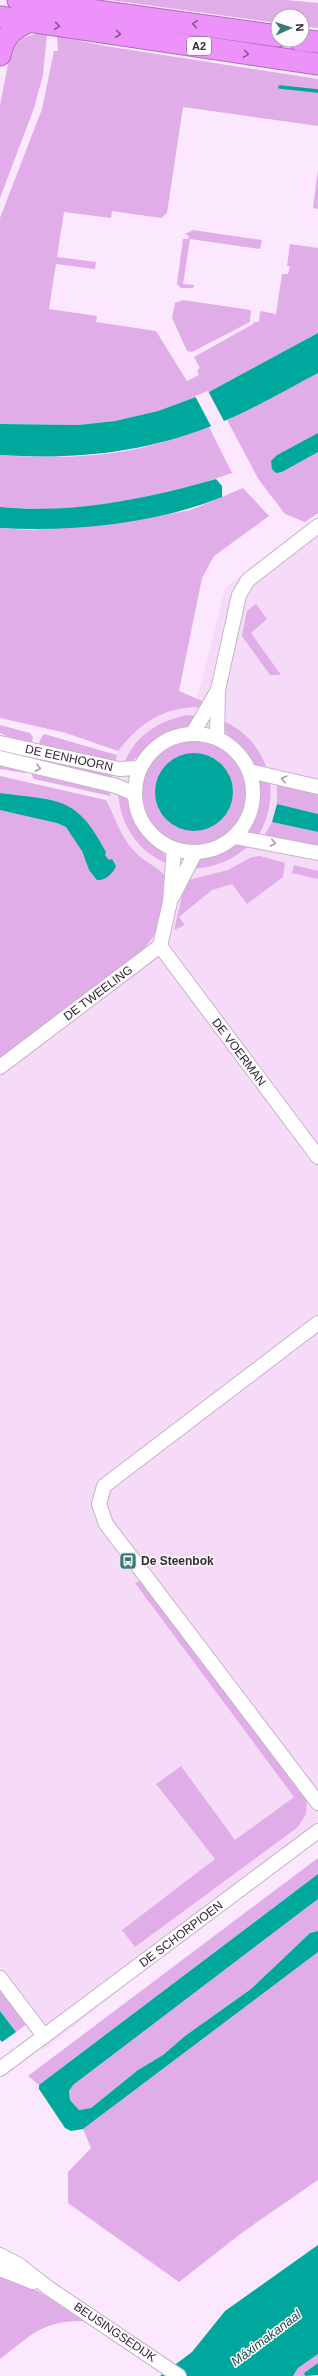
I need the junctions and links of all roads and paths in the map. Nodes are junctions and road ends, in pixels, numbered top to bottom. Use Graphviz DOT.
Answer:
graph roads {
  1 [pos="18,0"];
  2 [pos="2,20"];
  3 [pos="28,22"];
  4 [pos="270,35"];
  5 [pos="0,55"];
  6 [pos="318,64"];
  7 [pos="318,526"];
  8 [pos="218,690"];
  9 [pos="193,733"];
  10 [pos="218,738"];
  11 [pos="0,744"];
  12 [pos="0,758"];
  13 [pos="138,768"];
  14 [pos="249,771"];
  15 [pos="318,787"];
  16 [pos="133,793"];
  17 [pos="235,836"];
  18 [pos="174,849"];
  19 [pos="196,853"];
  20 [pos="318,853"];
  21 [pos="170,902"];
  22 [pos="160,946"];
  23 [pos="0,1067"];
  24 [pos="318,1157"];
  25 [pos="318,1323"];
  26 [pos="318,1803"];
  27 [pos="318,1831"];
  28 [pos="0,1978"];
  29 [pos="44,2036"];
  30 [pos="0,2069"];
  31 [pos="0,2255"];
  32 [pos="0,2269"];
  33 [pos="50,2289"];
  34 [pos="179,2376"];
  4 -- 1 [label="highway, A2, one-way"];
  2 -- 3 [label="highway, A2"];
  3 -- 5 [label="highway"];
  3 -- 6 [label="highway, A2, one-way"];
  7 -- 8 [label="street"];
  8 -- 9 [label="street"];
  8 -- 10 [label="street"];
  9 -- 10 [label="street"];
  9 -- 13 [label="street"];
  10 -- 14 [label="street"];
  11 -- 13 [label="street, DE EENHOORN"];
  12 -- 16 [label="street, DE EENHOORN, one-way"];
  13 -- 16 [label="street"];
  15 -- 14 [label="street, one-way"];
  14 -- 17 [label="street"];
  16 -- 18 [label="street"];
  17 -- 19 [label="street"];
  17 -- 20 [label="street, one-way"];
  18 -- 19 [label="street"];
  18 -- 21 [label="street"];
  19 -- 21 [label="street"];
  21 -- 22 [label="street"];
  22 -- 23 [label="street, DE TWEELING"];
  22 -- 24 [label="street, DE VOERMAN"];
  25 -- 26 [label="street"];
  27 -- 29 [label="street, DE SCHORPIOEN"];
  28 -- 29 [label="street"];
  29 -- 30 [label="street, DE SCHORPIOEN"];
  31 -- 33 [label="street, BEUSINGSEDIJK"];
  32 -- 33 [label="street, BEUSINGSEDIJK"];
  33 -- 34 [label="street, BEUSINGSEDIJK"];
}
